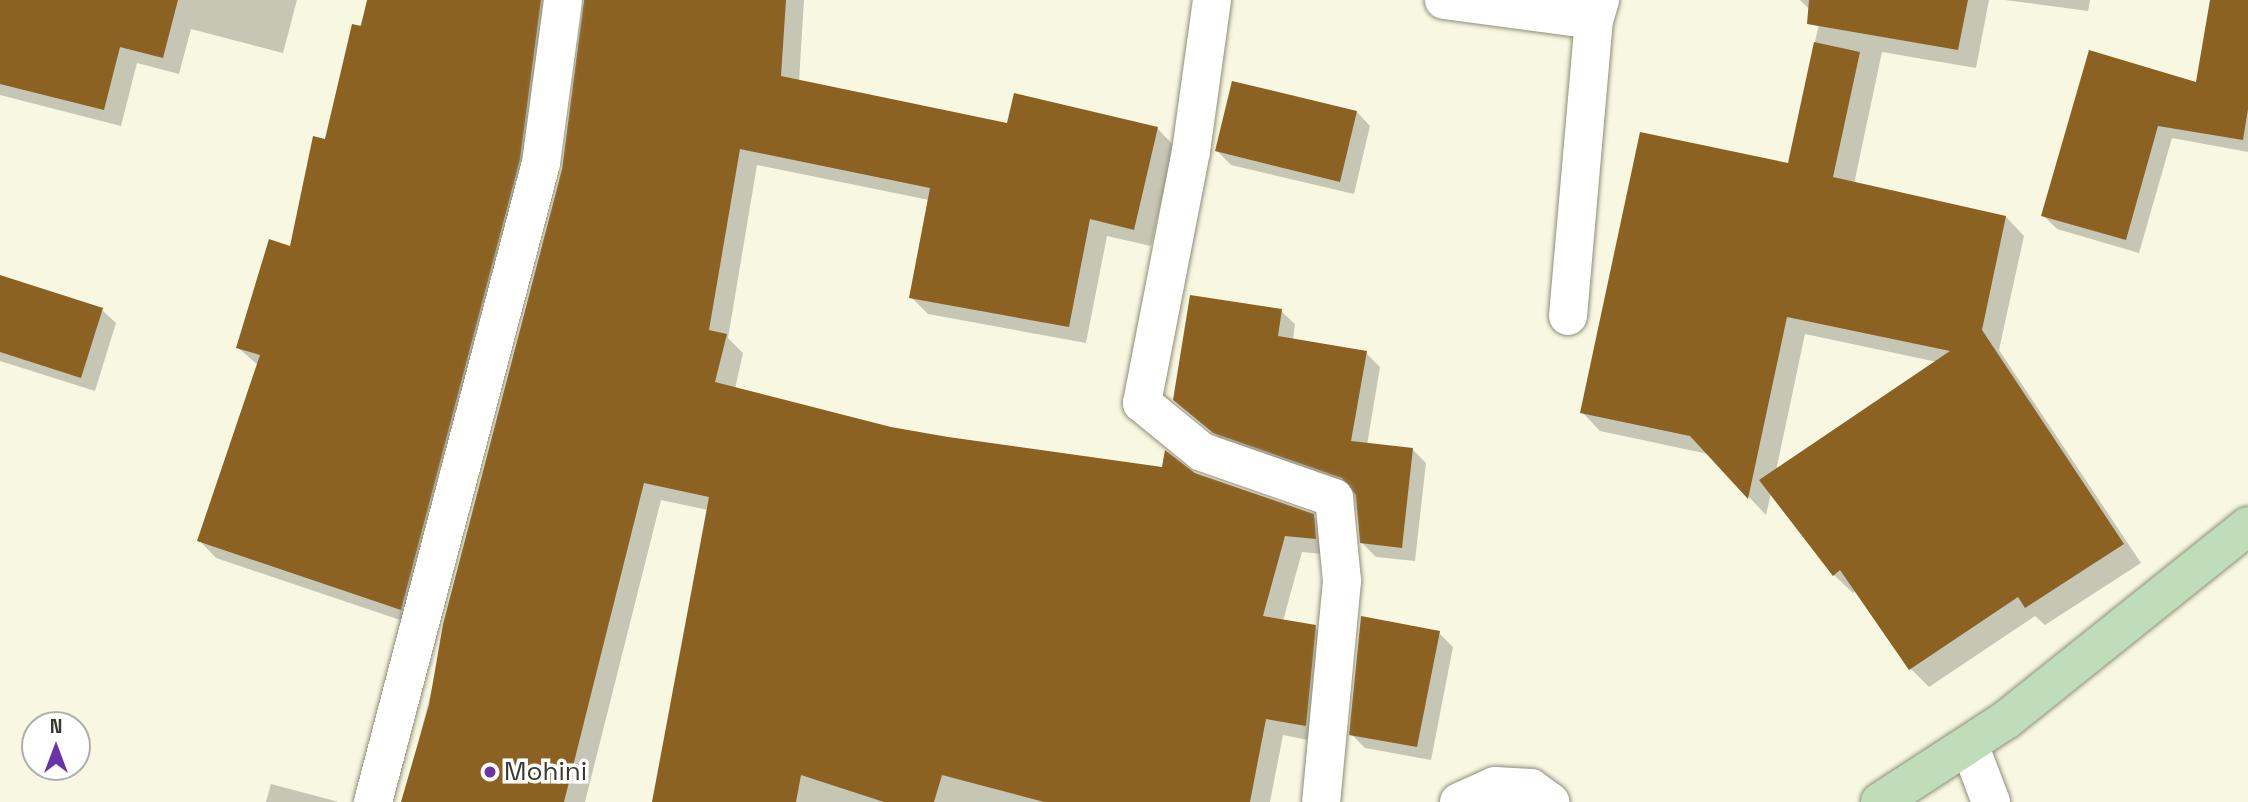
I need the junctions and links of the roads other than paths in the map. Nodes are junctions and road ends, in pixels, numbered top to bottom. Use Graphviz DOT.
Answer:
graph roads {
  1 [pos="563,0"];
  2 [pos="1212,0"];
  3 [pos="1444,0"];
  4 [pos="1597,10"];
  5 [pos="1568,316"];
  6 [pos="2248,526"];
  7 [pos="1970,747"];
  8 [pos="373,802"];
  9 [pos="1321,802"];
  10 [pos="1459,802"];
  11 [pos="1550,802"];
  12 [pos="1880,802"];
  13 [pos="1991,802"];
  1 -- 8 [label="street"];
  2 -- 9 [label="street"];
  3 -- 4 [label="street"];
  4 -- 5 [label="street"];
  6 -- 7 [label="main road"];
  7 -- 12 [label="main road"];
  7 -- 13 [label="street"];
  10 -- 11 [label="street"];
}
